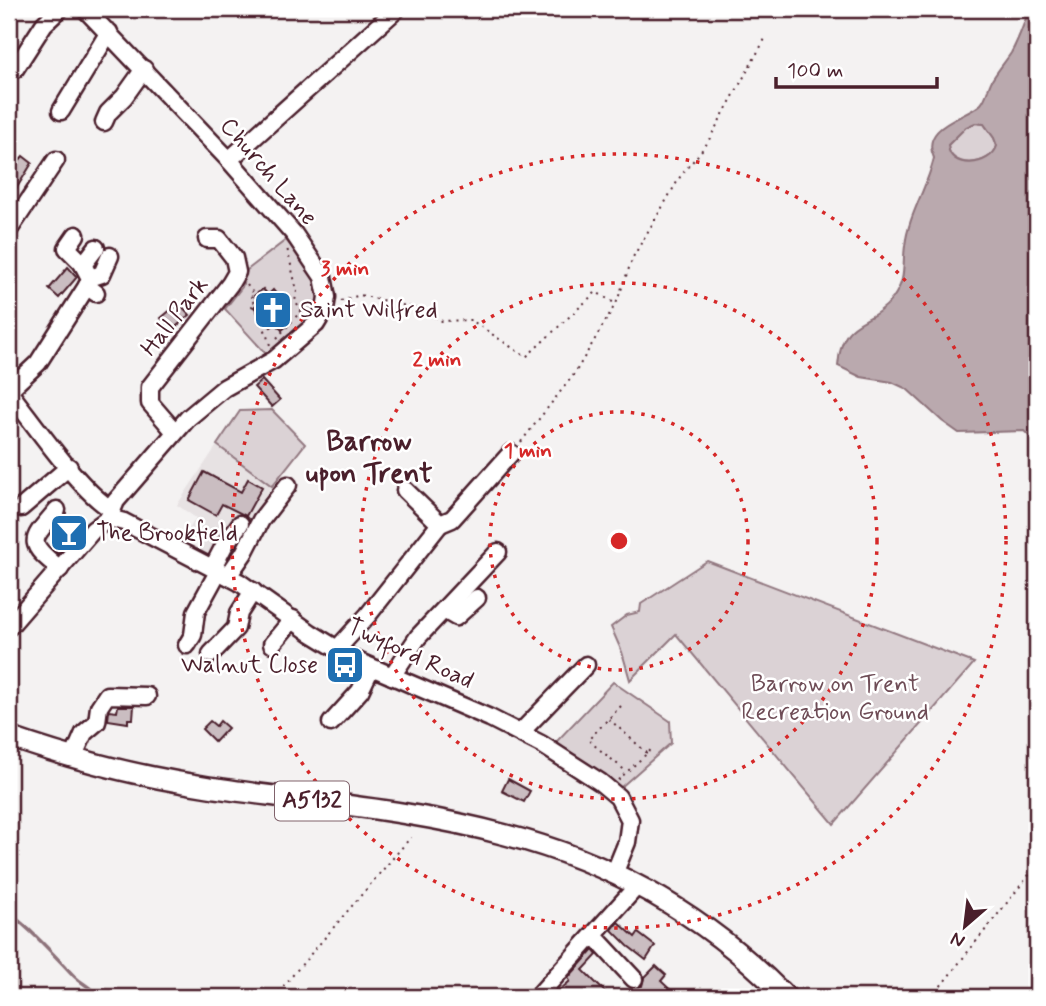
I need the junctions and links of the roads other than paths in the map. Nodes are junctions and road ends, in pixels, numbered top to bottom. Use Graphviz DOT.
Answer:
graph roads {
  1 [pos="60,9"];
  2 [pos="85,9"];
  3 [pos="397,9"];
  4 [pos="109,32"];
  5 [pos="15,69"];
  6 [pos="144,69"];
  7 [pos="61,111"];
  8 [pos="104,122"];
  9 [pos="56,160"];
  10 [pos="229,160"];
  11 [pos="9,230"];
  12 [pos="76,235"];
  13 [pos="207,239"];
  14 [pos="103,252"];
  15 [pos="89,281"];
  16 [pos="9,391"];
  17 [pos="175,432"];
  18 [pos="512,453"];
  19 [pos="69,467"];
  20 [pos="288,485"];
  21 [pos="405,490"];
  22 [pos="21,508"];
  23 [pos="57,510"];
  24 [pos="110,514"];
  25 [pos="240,524"];
  26 [pos="440,524"];
  27 [pos="498,552"];
  28 [pos="60,569"];
  29 [pos="220,571"];
  30 [pos="253,591"];
  31 [pos="477,598"];
  32 [pos="444,610"];
  33 [pos="292,618"];
  34 [pos="9,627"];
  35 [pos="271,644"];
  36 [pos="187,645"];
  37 [pos="337,649"];
  38 [pos="211,654"];
  39 [pos="586,664"];
  40 [pos="371,668"];
  41 [pos="392,676"];
  42 [pos="147,696"];
  43 [pos="331,723"];
  44 [pos="520,733"];
  45 [pos="9,737"];
  46 [pos="73,758"];
  47 [pos="614,874"];
  48 [pos="638,886"];
  49 [pos="594,936"];
  50 [pos="634,979"];
  51 [pos="542,995"];
  52 [pos="786,997"];
  1 -- 5 [label="street"];
  2 -- 4 [label="street, Church Lane"];
  3 -- 10 [label="street"];
  4 -- 6 [label="street, Church Lane"];
  4 -- 7 [label="street"];
  6 -- 8 [label="street"];
  6 -- 10 [label="street, Church Lane"];
  9 -- 11 [label="street"];
  10 -- 17 [label="street, Church Lane"];
  12 -- 15 [label="street"];
  13 -- 17 [label="street, Hall Park"];
  14 -- 15 [label="street"];
  15 -- 16 [label="street"];
  16 -- 19 [label="street"];
  17 -- 24 [label="street"];
  18 -- 26 [label="street"];
  19 -- 22 [label="street"];
  19 -- 24 [label="street"];
  20 -- 29 [label="street"];
  21 -- 26 [label="street"];
  23 -- 28 [label="street"];
  24 -- 28 [label="street"];
  24 -- 29 [label="street, Twyford Road"];
  25 -- 29 [label="street"];
  26 -- 37 [label="street"];
  27 -- 32 [label="street"];
  28 -- 34 [label="street"];
  29 -- 30 [label="street, Twyford Road"];
  29 -- 36 [label="street"];
  30 -- 33 [label="street, Twyford Road"];
  30 -- 38 [label="street"];
  31 -- 32 [label="street"];
  32 -- 41 [label="street"];
  33 -- 35 [label="street"];
  33 -- 37 [label="street, Twyford Road"];
  37 -- 40 [label="street, Twyford Road"];
  39 -- 44 [label="street"];
  40 -- 41 [label="street, Twyford Road"];
  40 -- 43 [label="street"];
  41 -- 44 [label="street, Twyford Road"];
  42 -- 46 [label="street"];
  44 -- 47 [label="street, Twyford Road"];
  45 -- 46 [label="main road, A5132"];
  46 -- 47 [label="main road, A5132"];
  47 -- 48 [label="main road, A5132"];
  48 -- 49 [label="street"];
  48 -- 52 [label="main road, A5132"];
  49 -- 50 [label="street"];
  49 -- 51 [label="street"];
}
